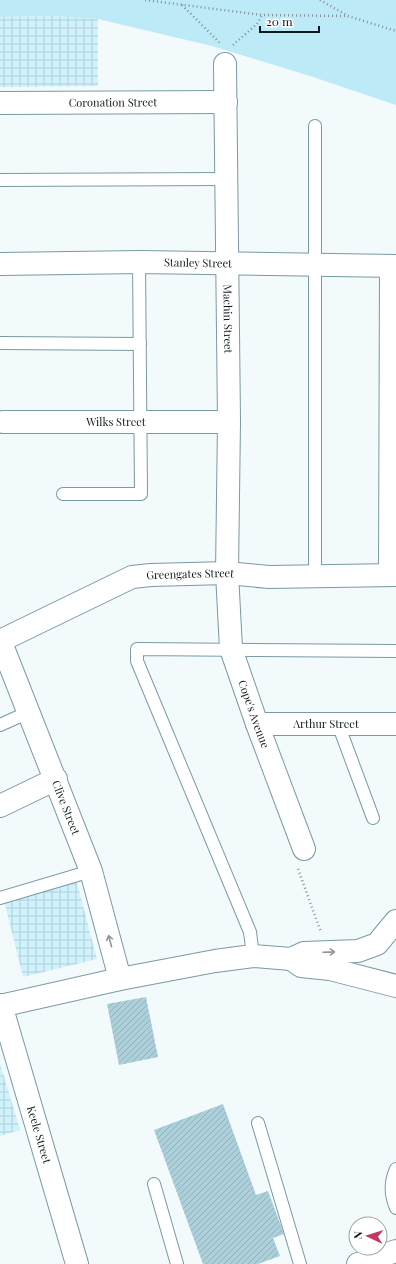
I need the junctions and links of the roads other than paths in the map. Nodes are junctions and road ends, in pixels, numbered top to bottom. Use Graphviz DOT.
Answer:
graph roads {
  1 [pos="226,56"];
  2 [pos="226,102"];
  3 [pos="0,103"];
  4 [pos="315,126"];
  5 [pos="225,179"];
  6 [pos="0,180"];
  7 [pos="139,262"];
  8 [pos="0,264"];
  9 [pos="227,264"];
  10 [pos="315,266"];
  11 [pos="394,266"];
  12 [pos="0,343"];
  13 [pos="140,344"];
  14 [pos="3,422"];
  15 [pos="141,422"];
  16 [pos="228,422"];
  17 [pos="63,494"];
  18 [pos="227,573"];
  19 [pos="393,575"];
  20 [pos="315,576"];
  21 [pos="0,641"];
  22 [pos="231,649"];
  23 [pos="396,651"];
  24 [pos="29,712"];
  25 [pos="257,724"];
  26 [pos="338,724"];
  27 [pos="396,724"];
  28 [pos="0,725"];
  29 [pos="56,779"];
  30 [pos="0,806"];
  31 [pos="372,818"];
  32 [pos="304,849"];
  33 [pos="91,871"];
  34 [pos="0,898"];
  35 [pos="396,920"];
  36 [pos="253,956"];
  37 [pos="291,959"];
  38 [pos="120,979"];
  39 [pos="396,986"];
  40 [pos="1,1006"];
  41 [pos="258,1123"];
  42 [pos="396,1169"];
  43 [pos="154,1184"];
  44 [pos="396,1208"];
  45 [pos="396,1251"];
  46 [pos="77,1264"];
  47 [pos="177,1264"];
  48 [pos="300,1264"];
  49 [pos="358,1264"];
  1 -- 2 [label="street, Machin Street"];
  2 -- 3 [label="street, Coronation Street"];
  2 -- 5 [label="street, Machin Street"];
  4 -- 10 [label="lane"];
  5 -- 6 [label="lane"];
  5 -- 9 [label="street, Machin Street"];
  7 -- 8 [label="street, Stanley Street"];
  7 -- 9 [label="street, Stanley Street"];
  7 -- 13 [label="lane"];
  9 -- 10 [label="street, Stanley Street"];
  9 -- 16 [label="street, Machin Street"];
  10 -- 11 [label="street, Stanley Street"];
  10 -- 20 [label="lane"];
  11 -- 19 [label="street"];
  12 -- 13 [label="lane"];
  13 -- 15 [label="lane"];
  14 -- 15 [label="street, Wilks Street"];
  15 -- 16 [label="street, Wilks Street"];
  15 -- 17 [label="lane"];
  16 -- 18 [label="street, Machin Street"];
  18 -- 20 [label="street, Greengates Street"];
  18 -- 21 [label="street, Greengates Street"];
  18 -- 22 [label="street, Cope's Avenue"];
  19 -- 20 [label="street, Greengates Street"];
  21 -- 24 [label="street, Clive Street"];
  22 -- 23 [label="lane"];
  22 -- 25 [label="street, Cope's Avenue"];
  22 -- 36 [label="lane"];
  24 -- 28 [label="lane"];
  24 -- 29 [label="street, Clive Street"];
  25 -- 26 [label="street, Arthur Street"];
  25 -- 32 [label="street, Cope's Avenue"];
  26 -- 27 [label="street, Arthur Street"];
  26 -- 31 [label="lane"];
  29 -- 30 [label="street"];
  29 -- 33 [label="street, Clive Street"];
  33 -- 34 [label="lane"];
  38 -- 33 [label="street, Clive Street, one-way"];
  37 -- 35 [label="street, one-way"];
  36 -- 37 [label="street"];
  36 -- 38 [label="street"];
  37 -- 39 [label="street"];
  38 -- 40 [label="street"];
  40 -- 46 [label="street, Keele Street"];
  41 -- 48 [label="lane"];
  42 -- 44 [label="lane"];
  43 -- 47 [label="lane"];
  45 -- 49 [label="street"];
}
